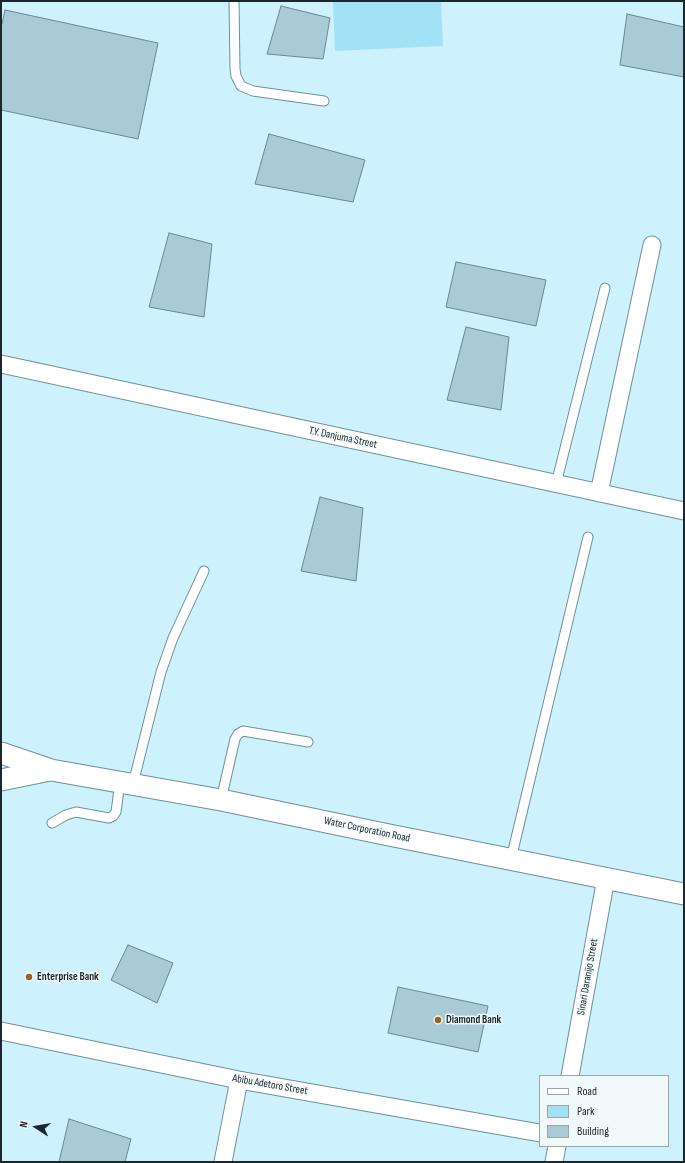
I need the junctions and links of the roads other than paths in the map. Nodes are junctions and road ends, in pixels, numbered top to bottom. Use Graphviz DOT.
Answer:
graph roads {
  1 [pos="234,1"];
  2 [pos="324,101"];
  3 [pos="652,245"];
  4 [pos="605,288"];
  5 [pos="1,364"];
  6 [pos="556,484"];
  7 [pos="599,493"];
  8 [pos="684,511"];
  9 [pos="588,537"];
  10 [pos="204,571"];
  11 [pos="308,742"];
  12 [pos="3,754"];
  13 [pos="50,770"];
  14 [pos="1,782"];
  15 [pos="127,783"];
  16 [pos="221,800"];
  17 [pos="52,823"];
  18 [pos="511,859"];
  19 [pos="606,878"];
  20 [pos="684,894"];
  21 [pos="1,1031"];
  22 [pos="570,1075"];
  23 [pos="238,1080"];
  24 [pos="539,1133"];
  25 [pos="557,1147"];
  26 [pos="223,1162"];
  27 [pos="554,1162"];
  1 -- 2 [label="lane"];
  3 -- 7 [label="street"];
  4 -- 6 [label="lane"];
  5 -- 6 [label="street, T.Y. Danjuma Street"];
  6 -- 7 [label="street, T.Y. Danjuma Street"];
  7 -- 8 [label="street, T.Y. Danjuma Street"];
  9 -- 18 [label="lane"];
  10 -- 15 [label="lane"];
  11 -- 16 [label="lane"];
  12 -- 13 [label="street"];
  12 -- 14 [label="street"];
  13 -- 14 [label="street"];
  13 -- 15 [label="street, Water Corporation Road"];
  15 -- 16 [label="street, Water Corporation Road"];
  15 -- 17 [label="lane"];
  16 -- 18 [label="street, Water Corporation Road"];
  18 -- 19 [label="street, Water Corporation Road"];
  19 -- 20 [label="street, Water Corporation Road"];
  19 -- 22 [label="street, Sinari Daranijo Street"];
  21 -- 23 [label="street, Abibu Adetoro Street"];
  23 -- 24 [label="street, Abibu Adetoro Street"];
  23 -- 26 [label="street"];
  25 -- 27 [label="street"];
}
